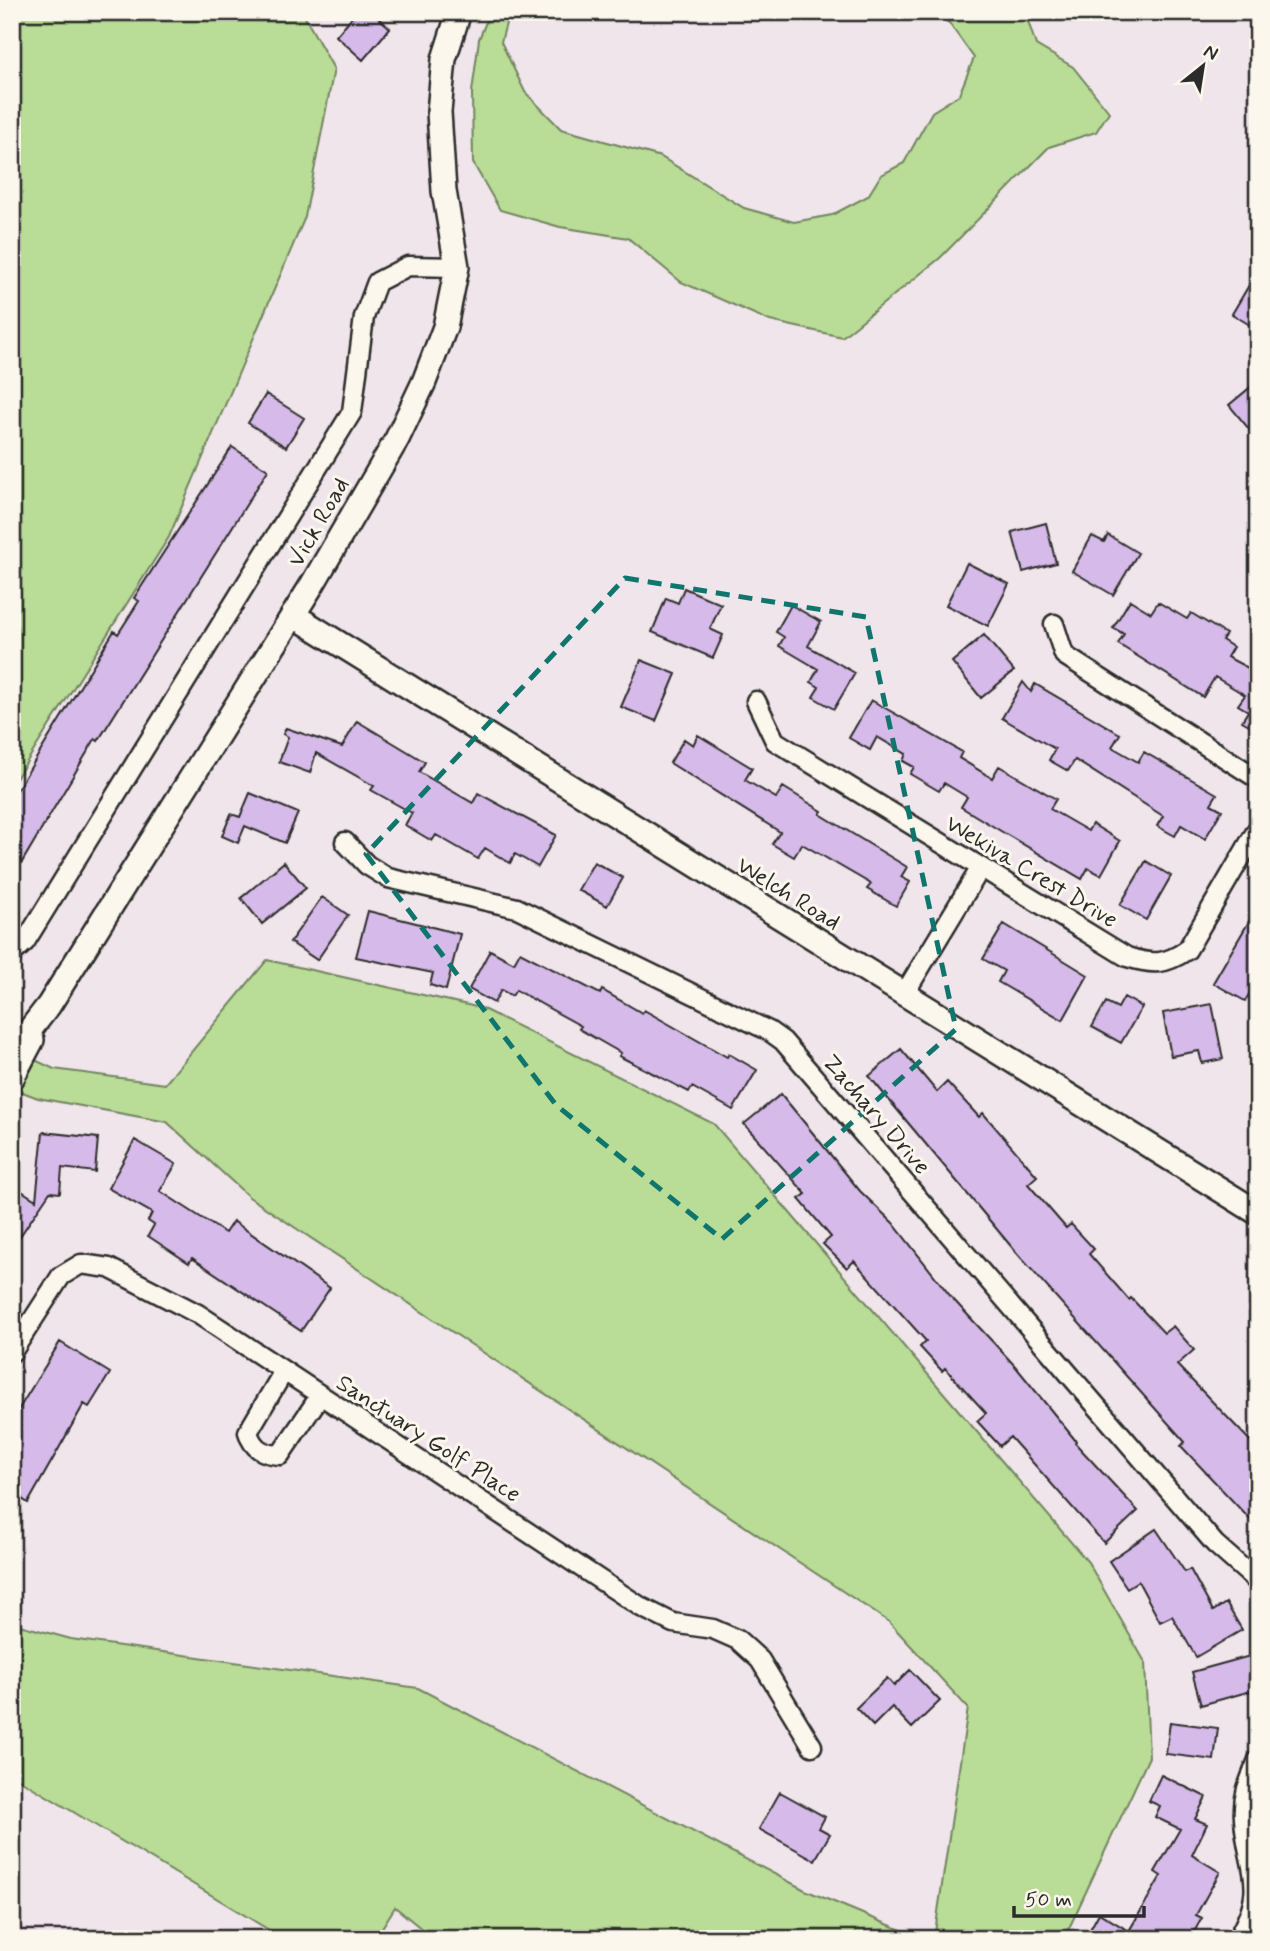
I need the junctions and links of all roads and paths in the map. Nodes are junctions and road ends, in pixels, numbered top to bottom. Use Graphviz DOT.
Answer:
graph roads {
  1 [pos="459,12"];
  2 [pos="457,267"];
  3 [pos="293,615"];
  4 [pos="1054,624"];
  5 [pos="756,701"];
  6 [pos="1258,779"];
  7 [pos="1258,828"];
  8 [pos="345,842"];
  9 [pos="980,869"];
  10 [pos="12,954"];
  11 [pos="903,996"];
  12 [pos="49,1005"];
  13 [pos="12,1053"];
  14 [pos="12,1078"];
  15 [pos="1258,1213"];
  16 [pos="12,1353"];
  17 [pos="284,1371"];
  18 [pos="320,1395"];
  19 [pos="1258,1582"];
  20 [pos="812,1746"];
  21 [pos="1258,1760"];
  22 [pos="1237,1939"];
  1 -- 2 [label="street, Vick Road"];
  2 -- 3 [label="street, Vick Road"];
  2 -- 10 [label="street"];
  3 -- 11 [label="street, Welch Road"];
  3 -- 12 [label="street, Vick Road"];
  4 -- 6 [label="street"];
  5 -- 9 [label="street, Wekiva Crest Drive"];
  7 -- 9 [label="street, Wekiva Crest Drive"];
  8 -- 19 [label="street, Zachary Drive"];
  9 -- 11 [label="street"];
  11 -- 15 [label="street, Welch Road"];
  12 -- 13 [label="street, Vick Road"];
  12 -- 14 [label="street, Vick Road"];
  16 -- 17 [label="street, Sanctuary Golf Place"];
  17 -- 18 [label="street, Sanctuary Golf Place"];
  17 -- 18 [label="street"];
  18 -- 20 [label="street, Sanctuary Golf Place"];
  21 -- 22 [label="street"];
}
